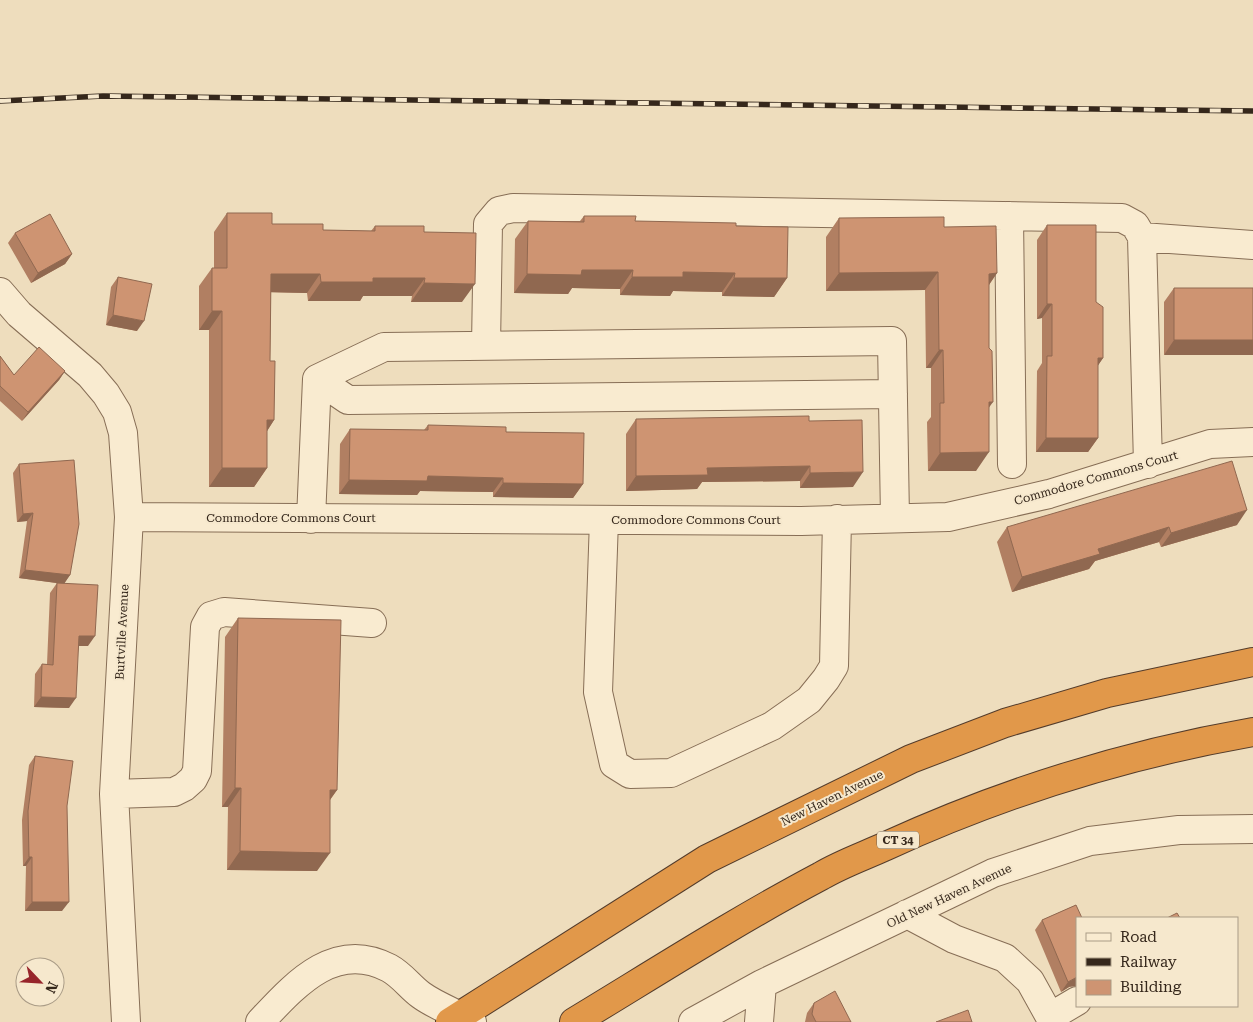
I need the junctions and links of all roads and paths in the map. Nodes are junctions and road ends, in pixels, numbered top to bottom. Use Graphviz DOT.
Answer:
graph roads {
  1 [pos="1009,216"];
  2 [pos="1142,236"];
  3 [pos="1253,245"];
  4 [pos="0,292"];
  5 [pos="486,346"];
  6 [pos="317,378"];
  7 [pos="893,394"];
  8 [pos="1253,442"];
  9 [pos="1012,464"];
  10 [pos="1148,464"];
  11 [pos="128,518"];
  12 [pos="895,518"];
  13 [pos="311,519"];
  14 [pos="837,519"];
  15 [pos="604,520"];
  16 [pos="372,623"];
  17 [pos="1253,662"];
  18 [pos="1253,732"];
  19 [pos="114,794"];
  20 [pos="1253,829"];
  21 [pos="907,914"];
  22 [pos="762,984"];
  23 [pos="1076,1002"];
  24 [pos="461,1020"];
  25 [pos="126,1022"];
  26 [pos="260,1022"];
  27 [pos="574,1022"];
  28 [pos="693,1022"];
  29 [pos="759,1022"];
  1 -- 2 [label="street"];
  1 -- 5 [label="street"];
  1 -- 9 [label="street"];
  2 -- 3 [label="street"];
  2 -- 10 [label="street"];
  4 -- 11 [label="street, Burtville Avenue"];
  5 -- 6 [label="street"];
  5 -- 7 [label="street"];
  6 -- 7 [label="street"];
  6 -- 13 [label="street"];
  7 -- 12 [label="street"];
  8 -- 10 [label="street, Commodore Commons Court"];
  10 -- 12 [label="street, Commodore Commons Court"];
  11 -- 13 [label="street, Commodore Commons Court"];
  11 -- 19 [label="street, Burtville Avenue"];
  12 -- 14 [label="street, Commodore Commons Court"];
  13 -- 15 [label="street, Commodore Commons Court"];
  14 -- 15 [label="street, Commodore Commons Court"];
  14 -- 15 [label="street"];
  16 -- 19 [label="street"];
  17 -- 24 [label="highway, New Haven Avenue"];
  18 -- 27 [label="highway, CT 34"];
  19 -- 25 [label="street, Burtville Avenue"];
  20 -- 21 [label="street, Old New Haven Avenue"];
  21 -- 22 [label="street, Old New Haven Avenue"];
  21 -- 23 [label="street"];
  22 -- 28 [label="street, Old New Haven Avenue"];
  22 -- 29 [label="street"];
  24 -- 26 [label="street"];
}
